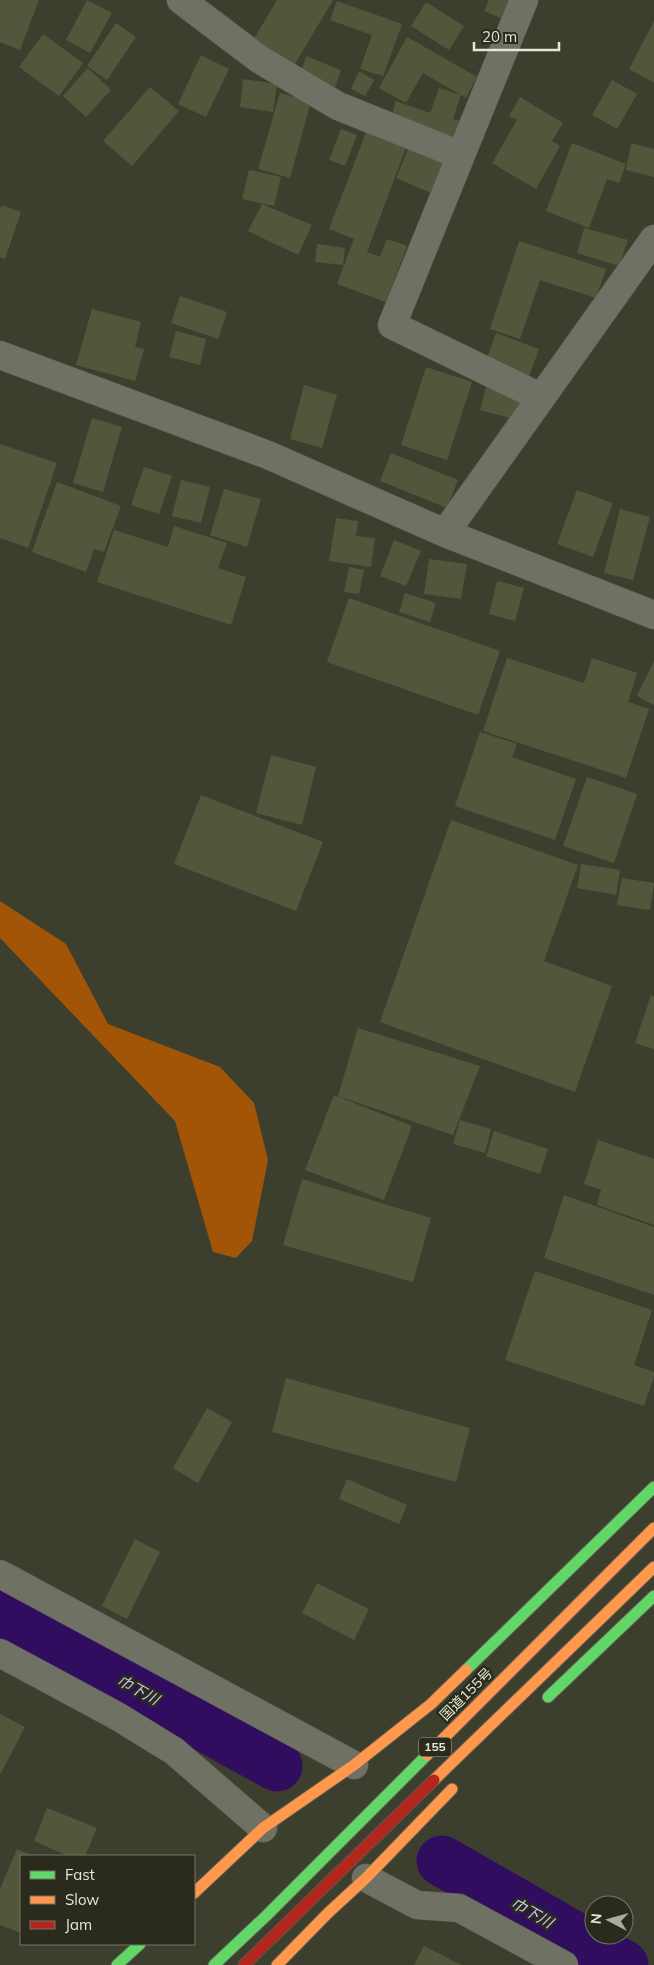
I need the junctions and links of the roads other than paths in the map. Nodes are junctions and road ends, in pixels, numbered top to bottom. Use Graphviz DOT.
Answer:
graph roads {
  1 [pos="181,0"];
  2 [pos="524,0"];
  3 [pos="460,155"];
  4 [pos="654,238"];
  5 [pos="0,354"];
  6 [pos="540,397"];
  7 [pos="445,533"];
  8 [pos="654,614"];
  9 [pos="654,1487"];
  10 [pos="654,1528"];
  11 [pos="654,1567"];
  12 [pos="0,1574"];
  13 [pos="654,1596"];
  14 [pos="0,1653"];
  15 [pos="536,1708"];
  16 [pos="354,1765"];
  17 [pos="458,1782"];
  18 [pos="263,1828"];
  19 [pos="366,1878"];
  20 [pos="195,1892"];
  21 [pos="139,1945"];
  22 [pos="117,1965"];
  23 [pos="214,1965"];
  24 [pos="244,1965"];
  25 [pos="277,1965"];
  26 [pos="564,1965"];
  1 -- 3 [label="street"];
  2 -- 3 [label="street"];
  3 -- 6 [label="street"];
  4 -- 6 [label="street"];
  5 -- 7 [label="street"];
  6 -- 7 [label="street"];
  7 -- 8 [label="street"];
  9 -- 16 [label="highway, 155"];
  10 -- 23 [label="highway, 国道155号 / 155"];
  11 -- 24 [label="highway, 155"];
  12 -- 16 [label="street"];
  13 -- 15 [label="highway"];
  14 -- 18 [label="street"];
  16 -- 18 [label="highway, 155"];
  17 -- 19 [label="highway"];
  18 -- 20 [label="highway, 155"];
  19 -- 25 [label="highway"];
  19 -- 26 [label="street"];
  21 -- 22 [label="highway"];
}
